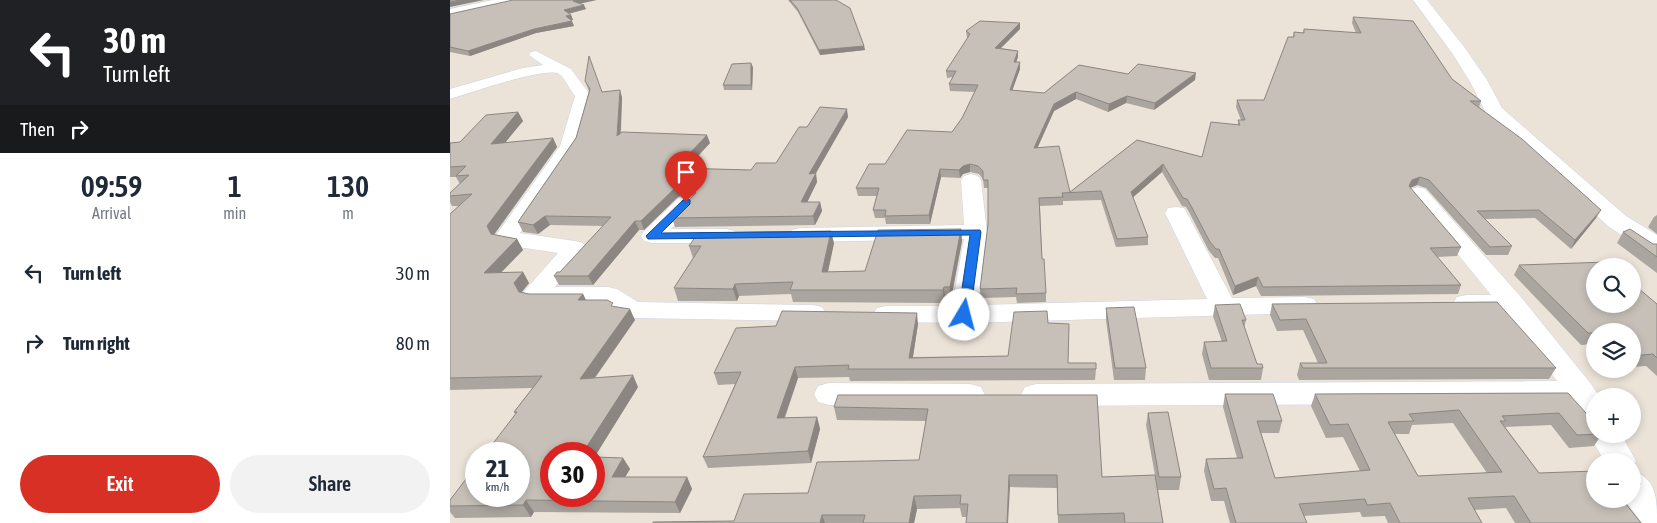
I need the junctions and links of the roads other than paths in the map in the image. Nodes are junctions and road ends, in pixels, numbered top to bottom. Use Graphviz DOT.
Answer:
graph roads {
  1 [pos="510,0"];
  2 [pos="1420,0"];
  3 [pos="450,13"];
  4 [pos="536,55"];
  5 [pos="559,68"];
  6 [pos="450,94"];
  7 [pos="971,180"];
  8 [pos="1418,193"];
  9 [pos="686,202"];
  10 [pos="1176,214"];
  11 [pos="976,232"];
  12 [pos="747,235"];
  13 [pos="775,235"];
  14 [pos="1657,247"];
  15 [pos="1442,303"];
  16 [pos="1512,303"];
  17 [pos="1322,305"];
  18 [pos="1223,306"];
  19 [pos="838,314"];
  20 [pos="867,314"];
  21 [pos="964,315"];
  22 [pos="829,394"];
  23 [pos="1586,401"];
  24 [pos="1586,404"];
  25 [pos="1641,489"];
  26 [pos="1657,516"];
  1 -- 3 [label="street"];
  2 -- 14 [label="street"];
  4 -- 5 [label="street"];
  5 -- 6 [label="street"];
  5 -- 19 [label="street"];
  7 -- 11 [label="street"];
  8 -- 16 [label="street"];
  9 -- 12 [label="street"];
  10 -- 18 [label="street"];
  11 -- 13 [label="street"];
  11 -- 21 [label="street"];
  15 -- 16 [label="street"];
  16 -- 23 [label="street"];
  17 -- 18 [label="street"];
  18 -- 21 [label="street"];
  20 -- 21 [label="street"];
  22 -- 24 [label="street"];
  25 -- 26 [label="street"];
}
